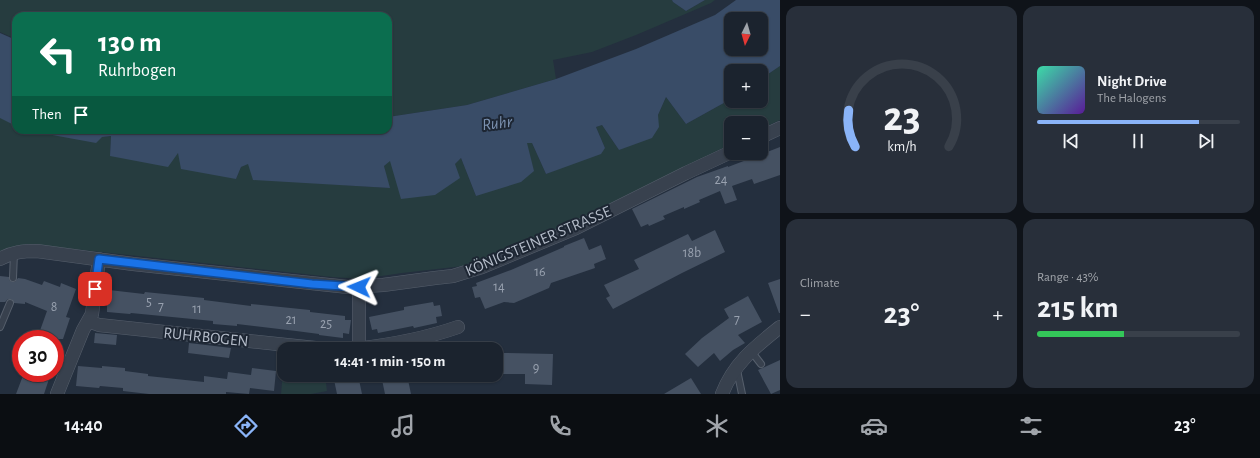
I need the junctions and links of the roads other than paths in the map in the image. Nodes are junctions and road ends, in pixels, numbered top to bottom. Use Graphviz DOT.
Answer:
graph roads {
  1 [pos="780,128"];
  2 [pos="768,134"];
  3 [pos="724,155"];
  4 [pos="14,253"];
  5 [pos="0,259"];
  6 [pos="99,259"];
  7 [pos="13,278"];
  8 [pos="359,287"];
  9 [pos="10,303"];
  10 [pos="88,321"];
  11 [pos="0,327"];
  12 [pos="458,327"];
  13 [pos="780,327"];
  14 [pos="359,342"];
  15 [pos="401,342"];
  16 [pos="277,344"];
  17 [pos="750,351"];
  18 [pos="761,364"];
  19 [pos="736,367"];
  20 [pos="57,394"];
  21 [pos="722,394"];
  22 [pos="742,394"];
  1 -- 2 [label="street"];
  3 -- 8 [label="street, KÖNIGSTEINER STRASSE"];
  4 -- 5 [label="street, KÖNIGSTEINER STRASSE"];
  4 -- 6 [label="street, KÖNIGSTEINER STRASSE"];
  4 -- 7 [label="lane"];
  6 -- 8 [label="street, KÖNIGSTEINER STRASSE"];
  6 -- 10 [label="street"];
  8 -- 14 [label="street"];
  9 -- 11 [label="lane"];
  10 -- 16 [label="street, RUHRBOGEN"];
  10 -- 20 [label="street"];
  12 -- 15 [label="street"];
  13 -- 17 [label="street"];
  17 -- 18 [label="lane"];
  17 -- 19 [label="street"];
  19 -- 21 [label="street"];
  19 -- 22 [label="lane"];
}
